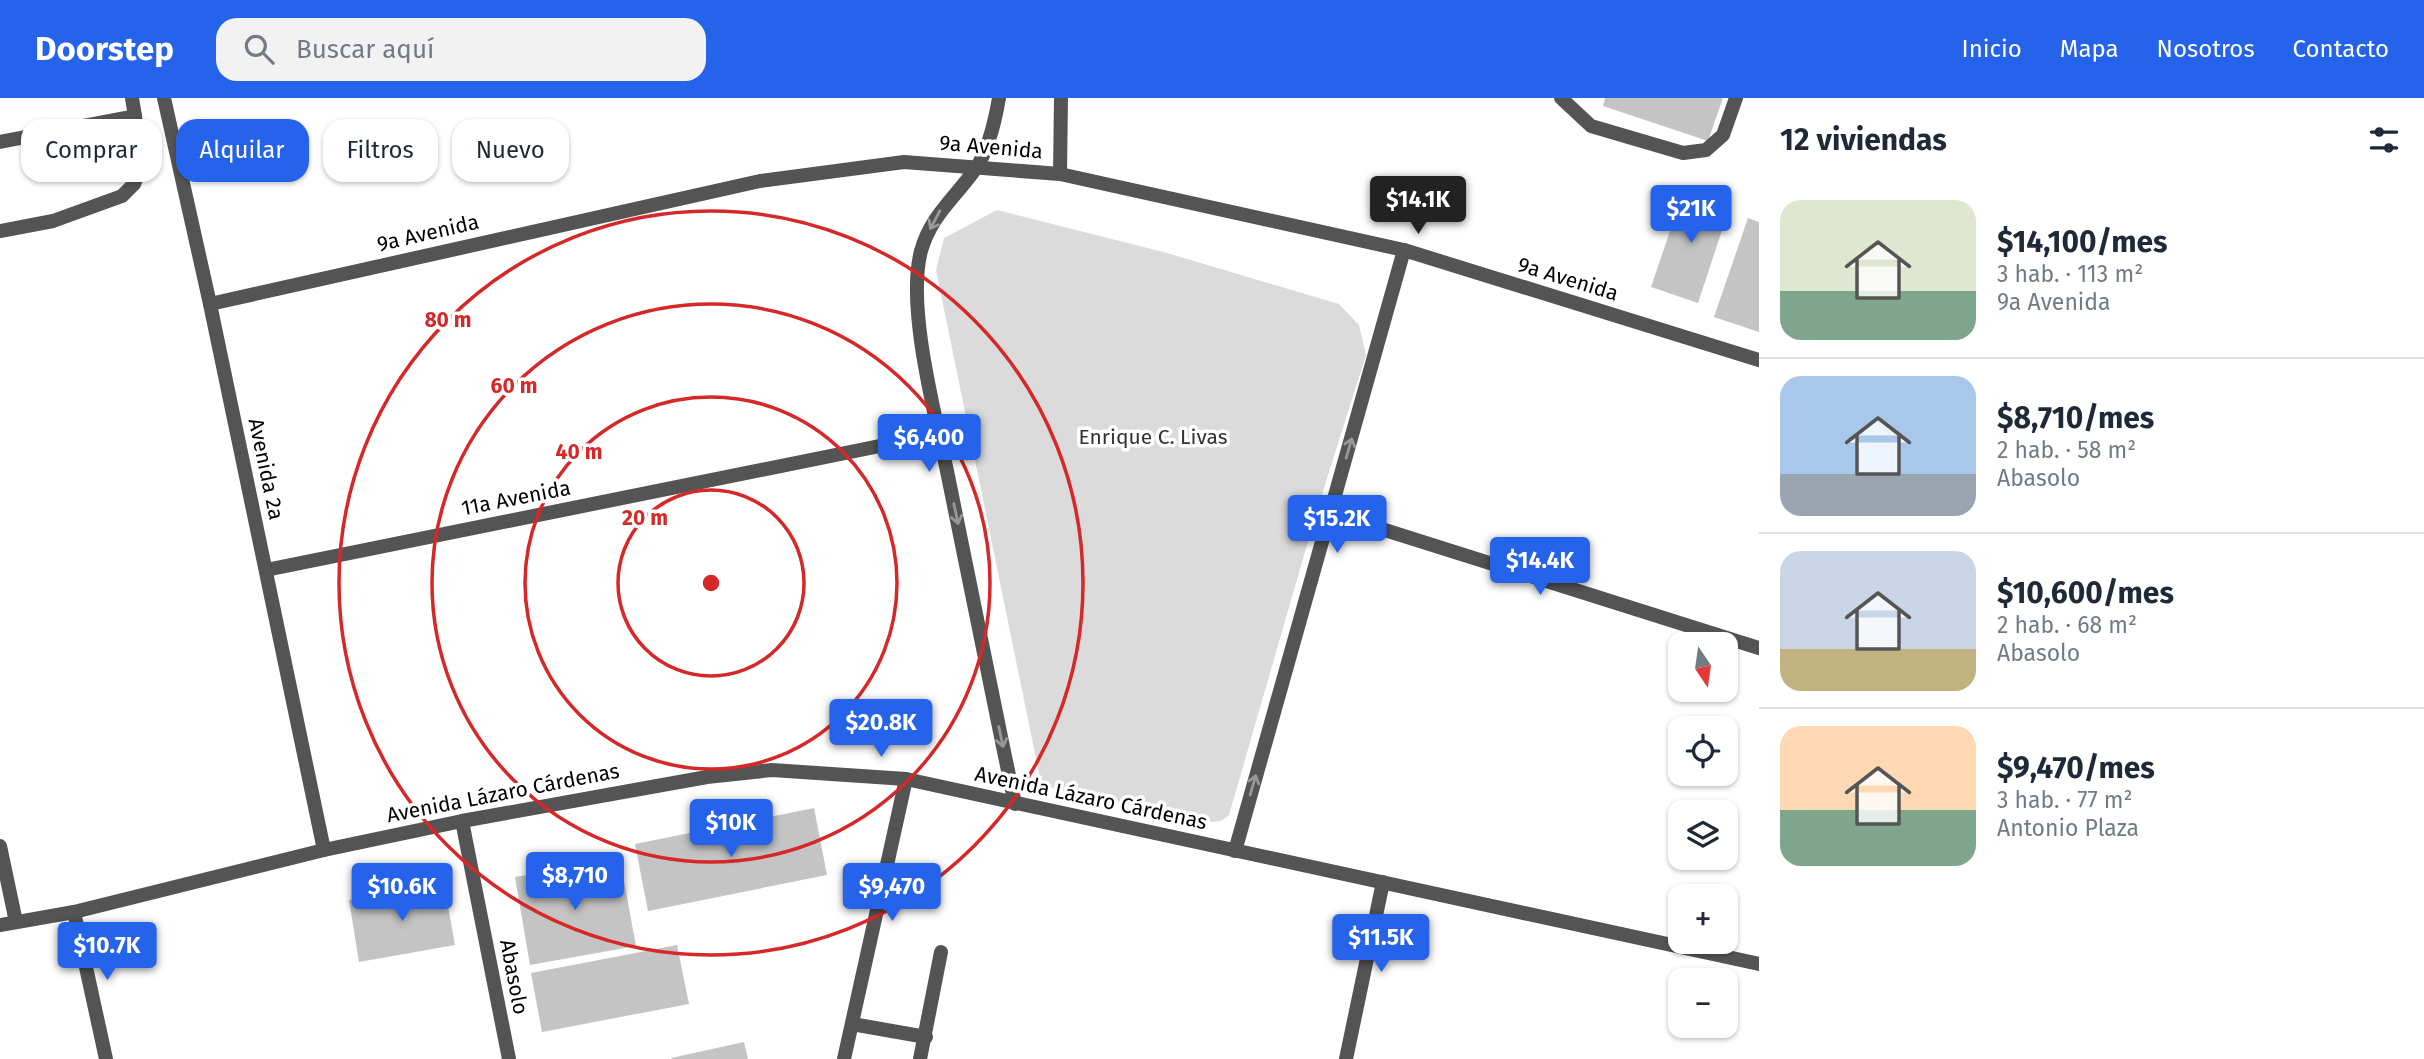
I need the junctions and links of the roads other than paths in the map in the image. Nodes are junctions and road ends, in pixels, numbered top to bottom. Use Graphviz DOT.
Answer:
graph roads {
  1 [pos="132,98"];
  2 [pos="164,98"];
  3 [pos="999,98"];
  4 [pos="1061,98"];
  5 [pos="1561,98"];
  6 [pos="1736,98"];
  7 [pos="135,116"];
  8 [pos="0,142"];
  9 [pos="977,167"];
  10 [pos="1060,174"];
  11 [pos="0,231"];
  12 [pos="1404,250"];
  13 [pos="210,304"];
  14 [pos="1759,360"];
  15 [pos="939,434"];
  16 [pos="1331,513"];
  17 [pos="266,570"];
  18 [pos="1759,648"];
  19 [pos="905,779"];
  20 [pos="1015,804"];
  21 [pos="462,821"];
  22 [pos="0,846"];
  23 [pos="324,850"];
  24 [pos="1235,851"];
  25 [pos="1383,881"];
  26 [pos="74,912"];
  27 [pos="16,922"];
  28 [pos="0,925"];
  29 [pos="941,952"];
  30 [pos="1759,964"];
  31 [pos="852,1024"];
  32 [pos="926,1037"];
  33 [pos="106,1059"];
  34 [pos="509,1059"];
  35 [pos="844,1059"];
  36 [pos="920,1059"];
  37 [pos="1346,1059"];
  1 -- 7 [label="street"];
  2 -- 13 [label="street, Avenida 2a"];
  3 -- 9 [label="street"];
  4 -- 10 [label="street"];
  5 -- 6 [label="street"];
  7 -- 8 [label="street"];
  7 -- 11 [label="street"];
  9 -- 10 [label="street, 9a Avenida"];
  9 -- 13 [label="street, 9a Avenida"];
  9 -- 15 [label="street, one-way"];
  10 -- 12 [label="street, 9a Avenida"];
  12 -- 14 [label="street, 9a Avenida"];
  16 -- 12 [label="street, one-way"];
  13 -- 17 [label="street, Avenida 2a"];
  15 -- 17 [label="street, 11a Avenida"];
  15 -- 20 [label="street, one-way"];
  16 -- 18 [label="street"];
  24 -- 16 [label="street, one-way"];
  17 -- 23 [label="street, Avenida 2a"];
  19 -- 20 [label="street, Avenida Lázaro Cárdenas"];
  19 -- 21 [label="street, Avenida Lázaro Cárdenas"];
  19 -- 31 [label="street"];
  20 -- 24 [label="street, Avenida Lázaro Cárdenas"];
  21 -- 23 [label="street, Avenida Lázaro Cárdenas"];
  21 -- 34 [label="street, Abasolo"];
  22 -- 27 [label="street"];
  23 -- 26 [label="street, Avenida Lázaro Cárdenas"];
  24 -- 25 [label="street, Avenida Lázaro Cárdenas"];
  25 -- 30 [label="street, Avenida Lázaro Cárdenas"];
  25 -- 37 [label="street"];
  26 -- 27 [label="street, Avenida Lázaro Cárdenas"];
  26 -- 33 [label="street"];
  27 -- 28 [label="street, Avenida Lázaro Cárdenas"];
  29 -- 32 [label="street"];
  31 -- 32 [label="street"];
  31 -- 35 [label="street"];
  32 -- 36 [label="street"];
}
